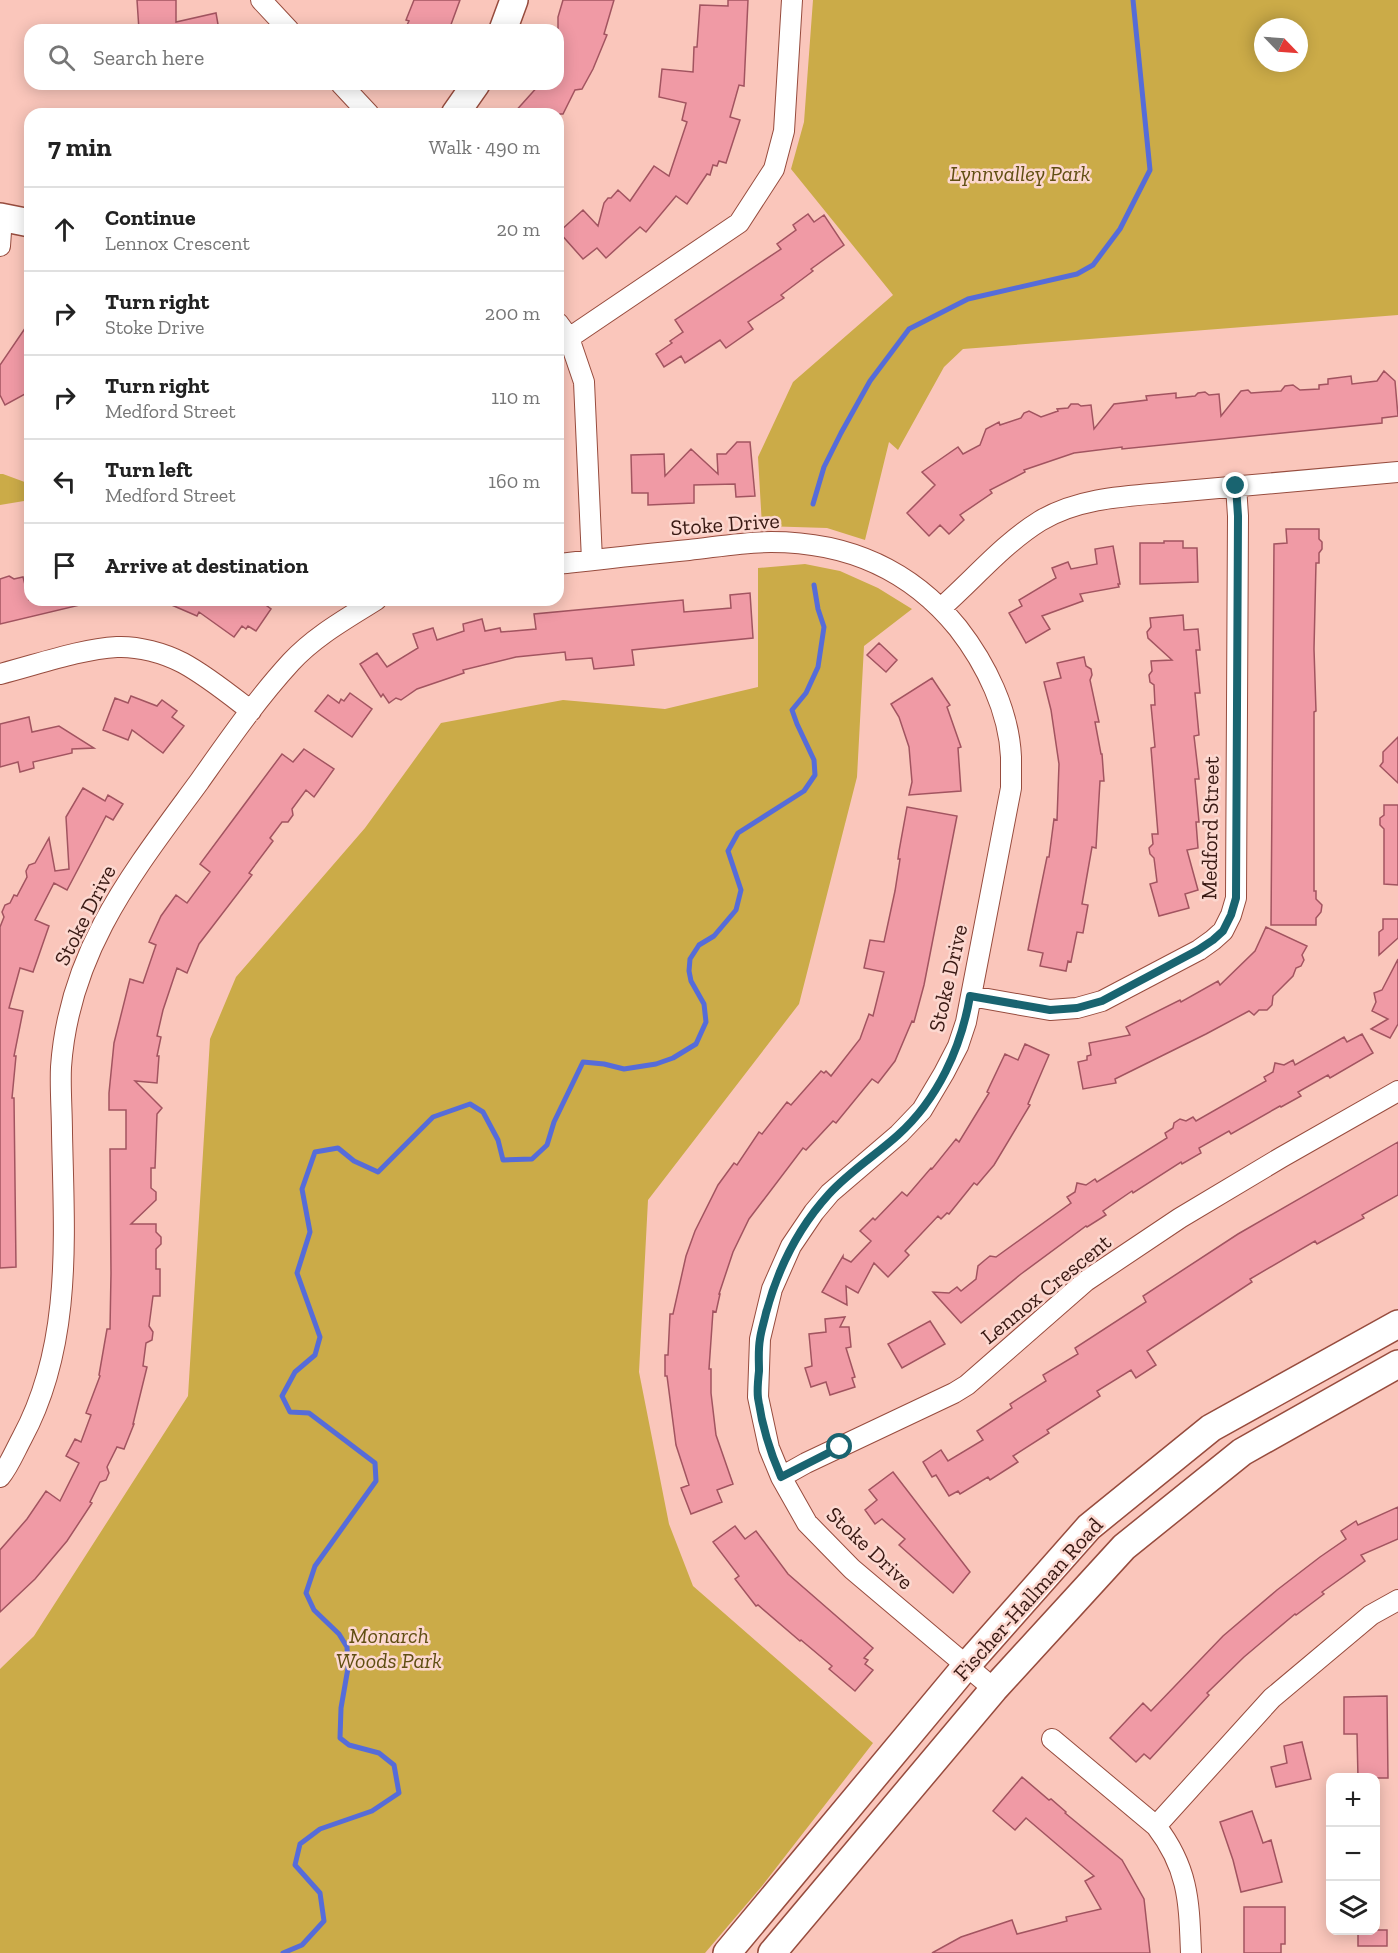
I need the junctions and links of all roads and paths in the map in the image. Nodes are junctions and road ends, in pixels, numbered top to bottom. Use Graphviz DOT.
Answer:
graph roads {
  1 [pos="261,0"];
  2 [pos="514,0"];
  3 [pos="792,0"];
  4 [pos="283,24"];
  5 [pos="505,24"];
  6 [pos="347,90"];
  7 [pos="472,90"];
  8 [pos="363,108"];
  9 [pos="459,108"];
  10 [pos="1,217"];
  11 [pos="24,222"];
  12 [pos="0,246"];
  13 [pos="564,331"];
  14 [pos="1398,472"];
  15 [pos="1236,486"];
  16 [pos="592,560"];
  17 [pos="564,563"];
  18 [pos="366,606"];
  19 [pos="941,608"];
  20 [pos="0,674"];
  21 [pos="251,711"];
  22 [pos="970,996"];
  23 [pos="1398,1091"];
  24 [pos="1398,1324"];
  25 [pos="1398,1364"];
  26 [pos="0,1477"];
  27 [pos="781,1477"];
  28 [pos="1398,1600"];
  29 [pos="967,1665"];
  30 [pos="994,1689"];
  31 [pos="1052,1739"];
  32 [pos="1156,1826"];
  33 [pos="727,1953"];
  34 [pos="772,1953"];
  35 [pos="1191,1953"];
  1 -- 4 [label="street"];
  2 -- 5 [label="main road"];
  3 -- 13 [label="street"];
  6 -- 8 [label="street"];
  7 -- 9 [label="main road"];
  10 -- 11 [label="main road"];
  10 -- 12 [label="street"];
  13 -- 16 [label="street"];
  14 -- 15 [label="street"];
  15 -- 19 [label="street"];
  15 -- 22 [label="street, Medford Street"];
  16 -- 17 [label="street, Stoke Drive"];
  16 -- 19 [label="street, Stoke Drive"];
  18 -- 21 [label="street, Stoke Drive"];
  19 -- 22 [label="street, Stoke Drive"];
  20 -- 21 [label="street"];
  21 -- 26 [label="street, Stoke Drive"];
  22 -- 27 [label="street, Stoke Drive"];
  23 -- 27 [label="street, Lennox Crescent"];
  24 -- 29 [label="main road, Fischer-Hallman Road"];
  25 -- 30 [label="main road, Fischer-Hallman Road"];
  27 -- 29 [label="street, Stoke Drive"];
  28 -- 32 [label="street"];
  29 -- 30 [label="street, Stoke Drive"];
  29 -- 33 [label="main road, Fischer-Hallman Road"];
  30 -- 34 [label="main road, Fischer-Hallman Road"];
  31 -- 32 [label="street"];
  32 -- 35 [label="street"];
}
